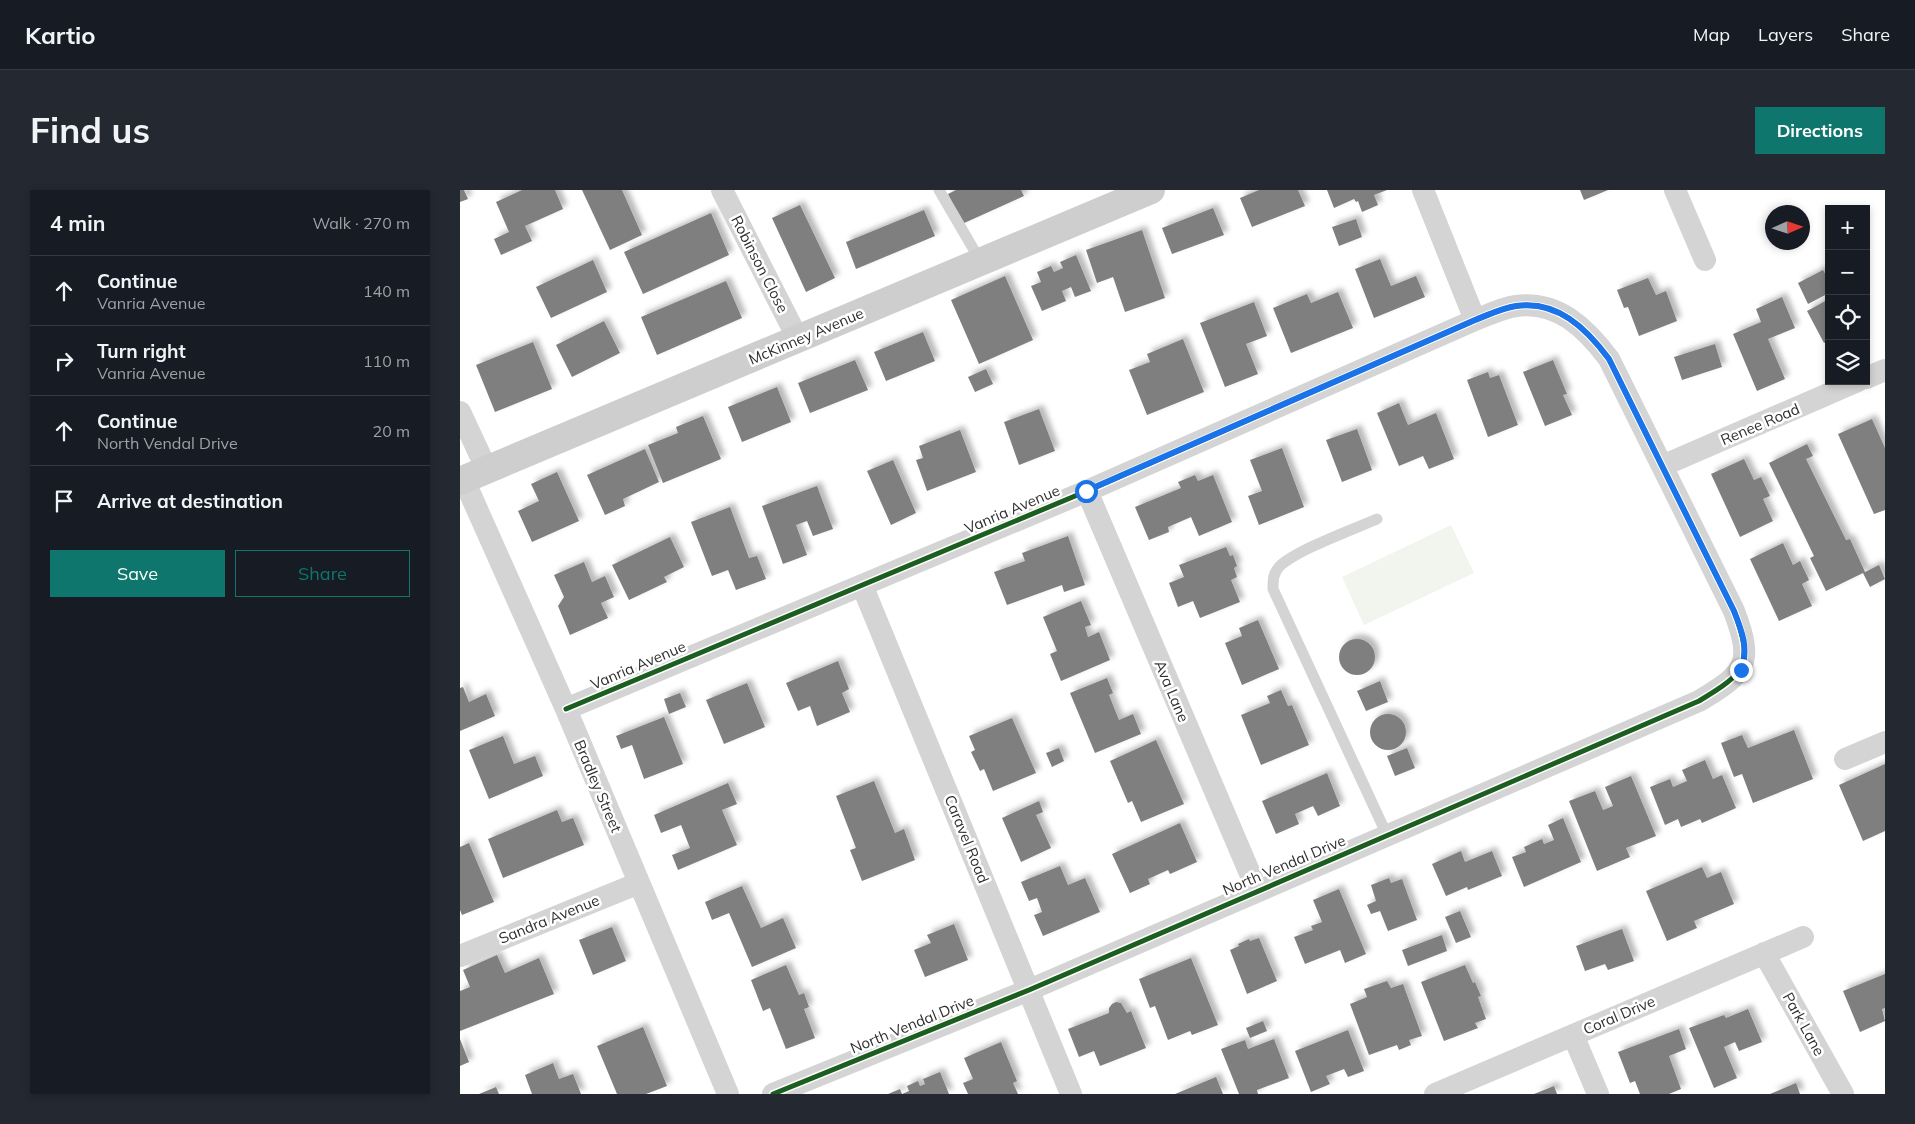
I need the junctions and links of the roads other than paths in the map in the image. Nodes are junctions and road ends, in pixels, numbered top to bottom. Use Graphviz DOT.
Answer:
graph roads {
  1 [pos="722,190"];
  2 [pos="939,190"];
  3 [pos="1152,190"];
  4 [pos="1424,190"];
  5 [pos="1675,190"];
  6 [pos="1109,198"];
  7 [pos="1705,260"];
  8 [pos="981,262"];
  9 [pos="1475,320"];
  10 [pos="798,339"];
  11 [pos="1885,370"];
  12 [pos="1870,376"];
  13 [pos="1849,385"];
  14 [pos="460,412"];
  15 [pos="1662,466"];
  16 [pos="470,477"];
  17 [pos="1086,491"];
  18 [pos="1377,518"];
  19 [pos="862,585"];
  20 [pos="1734,611"];
  21 [pos="566,709"];
  22 [pos="1885,742"];
  23 [pos="1845,759"];
  24 [pos="1387,835"];
  25 [pos="639,883"];
  26 [pos="1257,890"];
  27 [pos="1803,937"];
  28 [pos="1764,953"];
  29 [pos="460,956"];
  30 [pos="1029,990"];
  31 [pos="1573,1035"];
  32 [pos="728,1094"];
  33 [pos="773,1094"];
  34 [pos="1071,1094"];
  35 [pos="1434,1094"];
  36 [pos="1598,1094"];
  37 [pos="1843,1094"];
  1 -- 10 [label="street, Robinson Close"];
  2 -- 8 [label="lane"];
  3 -- 6 [label="street, McKinney Avenue"];
  4 -- 9 [label="street"];
  5 -- 7 [label="street"];
  6 -- 8 [label="street, McKinney Avenue"];
  8 -- 10 [label="street, McKinney Avenue"];
  9 -- 15 [label="street, Vanria Avenue"];
  9 -- 17 [label="street, Vanria Avenue"];
  10 -- 16 [label="street, McKinney Avenue"];
  11 -- 12 [label="street"];
  13 -- 15 [label="street, Renee Road"];
  14 -- 16 [label="street, Bradley Street"];
  15 -- 20 [label="street, Vanria Avenue"];
  16 -- 21 [label="street, Bradley Street"];
  17 -- 19 [label="street, Vanria Avenue"];
  17 -- 26 [label="street, Ava Lane"];
  18 -- 24 [label="lane"];
  19 -- 21 [label="street, Vanria Avenue"];
  19 -- 30 [label="street, Caravel Road"];
  20 -- 24 [label="street, North Vendal Drive"];
  21 -- 25 [label="street, Bradley Street"];
  22 -- 23 [label="street"];
  24 -- 26 [label="street, North Vendal Drive"];
  25 -- 29 [label="street, Sandra Avenue"];
  25 -- 32 [label="street, Bradley Street"];
  26 -- 30 [label="street, North Vendal Drive"];
  27 -- 28 [label="street, Coral Drive"];
  28 -- 31 [label="street, Coral Drive"];
  28 -- 37 [label="street, Park Lane"];
  30 -- 33 [label="street, North Vendal Drive"];
  30 -- 34 [label="street, Caravel Road"];
  31 -- 35 [label="street, Coral Drive"];
  31 -- 36 [label="street"];
}
